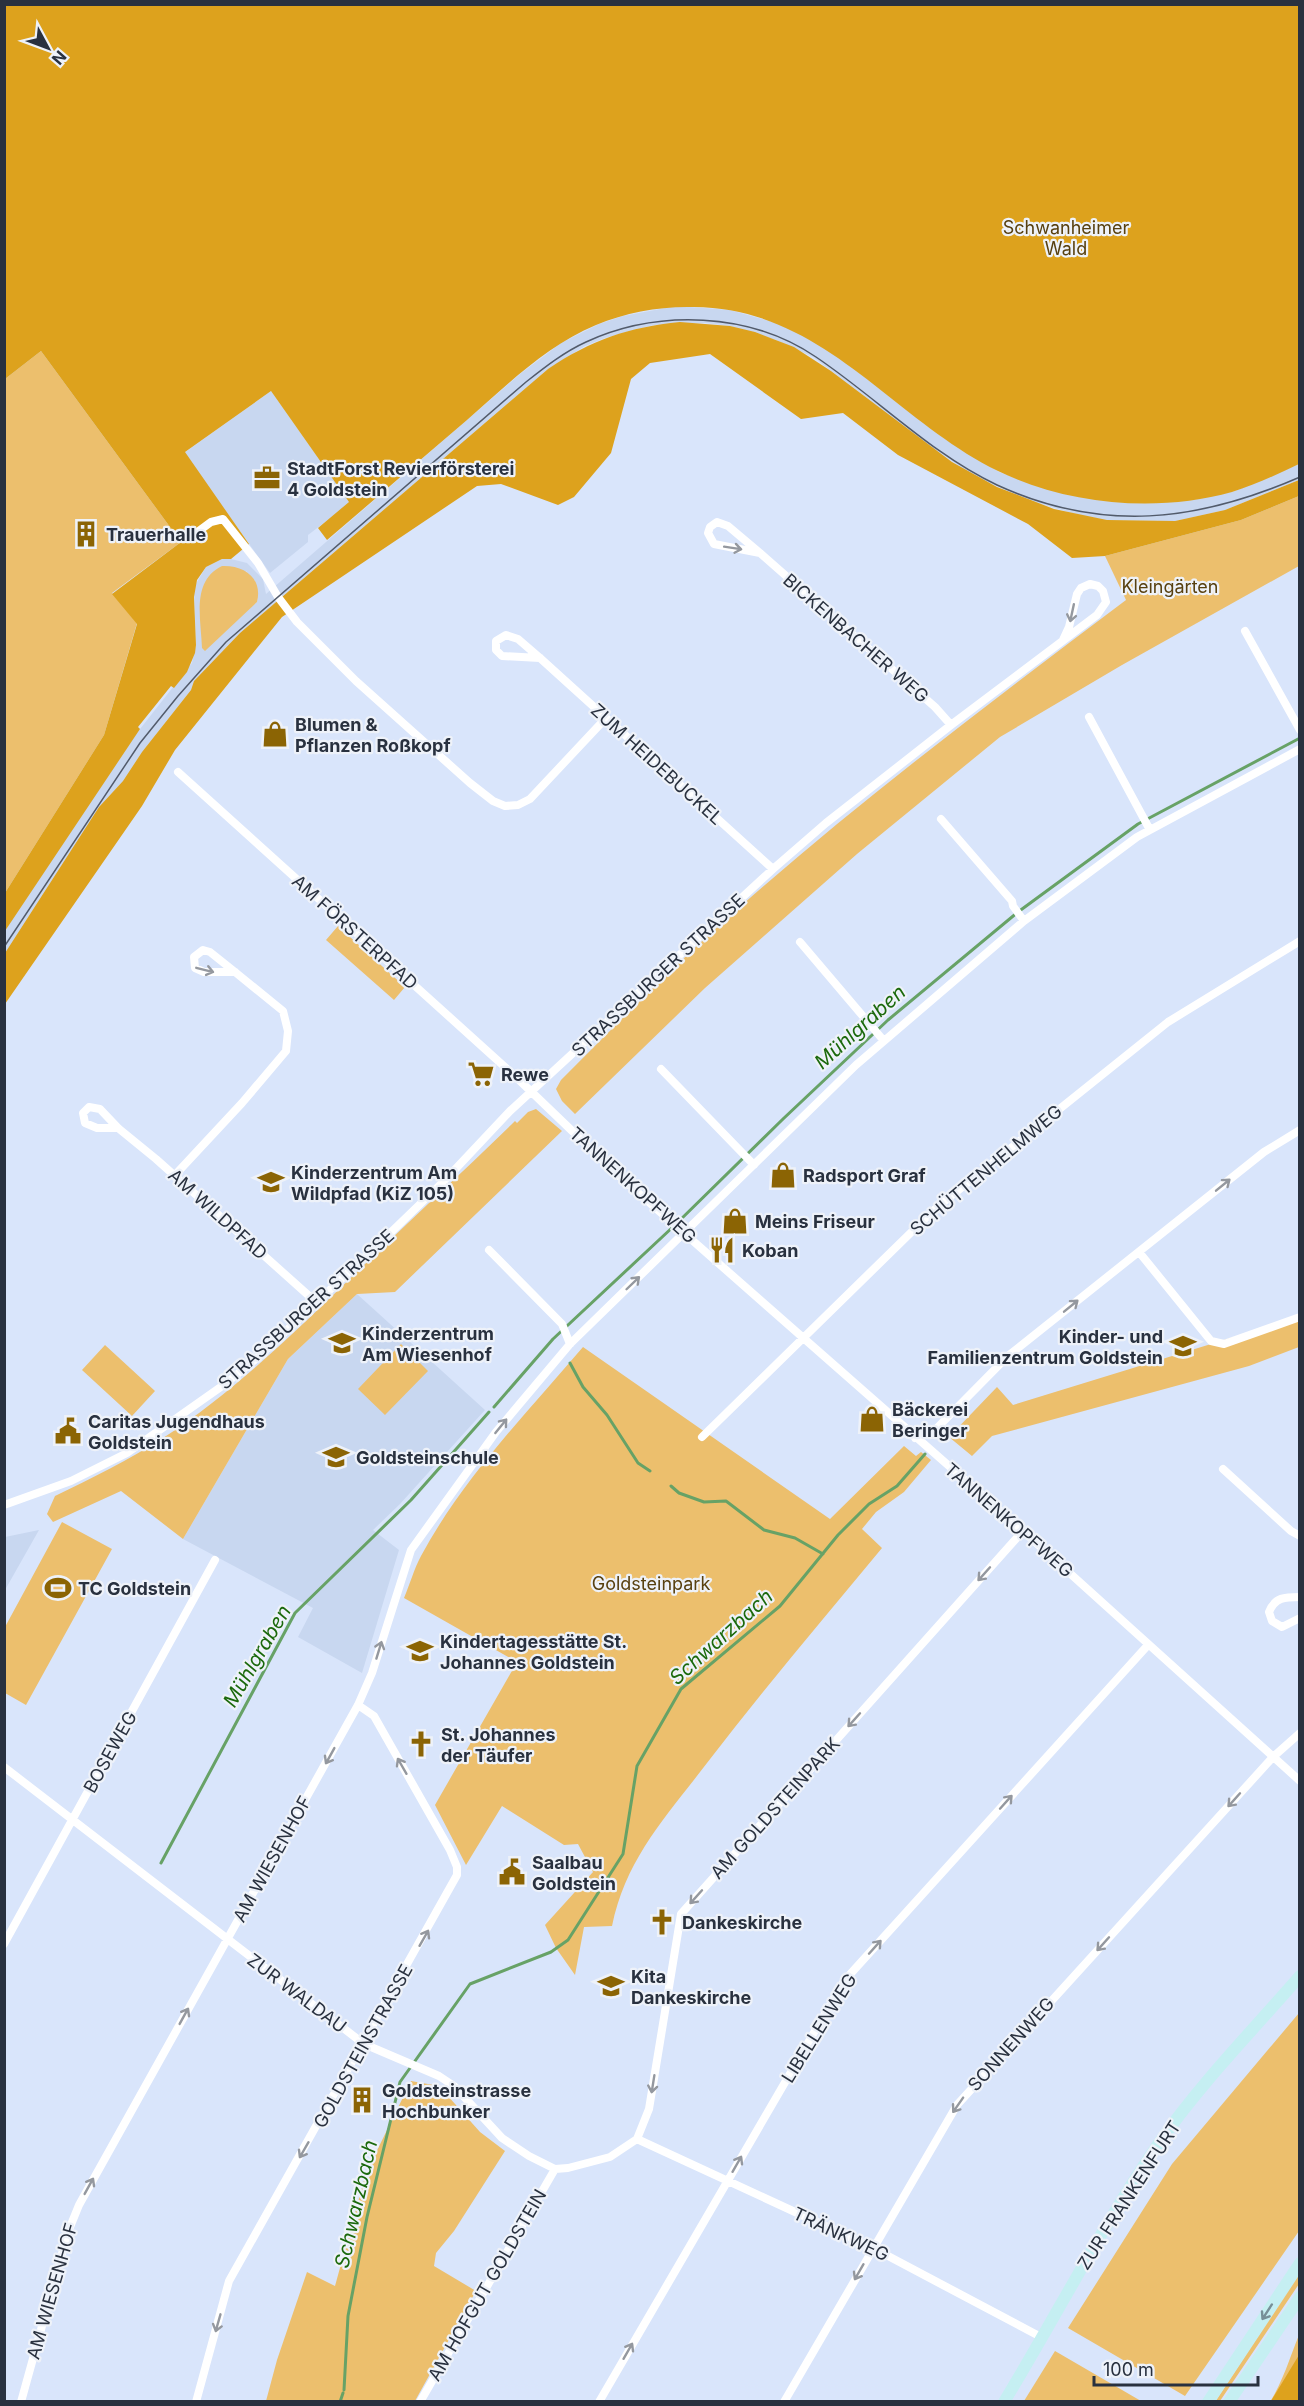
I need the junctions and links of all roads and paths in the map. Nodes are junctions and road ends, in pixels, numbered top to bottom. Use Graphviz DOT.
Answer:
graph roads {
  1 [pos="192,536"];
  2 [pos="759,553"];
  3 [pos="1245,631"];
  4 [pos="1063,640"];
  5 [pos="540,658"];
  6 [pos="1089,717"];
  7 [pos="606,718"];
  8 [pos="951,725"];
  9 [pos="1299,729"];
  10 [pos="1299,749"];
  11 [pos="178,772"];
  12 [pos="941,819"];
  13 [pos="1149,827"];
  14 [pos="773,869"];
  15 [pos="1023,919"];
  16 [pos="1299,941"];
  17 [pos="800,942"];
  18 [pos="235,972"];
  19 [pos="882,1039"];
  20 [pos="661,1069"];
  21 [pos="532,1092"];
  22 [pos="118,1128"];
  23 [pos="1299,1130"];
  24 [pos="752,1163"];
  25 [pos="175,1175"];
  26 [pos="686,1232"];
  27 [pos="489,1250"];
  28 [pos="1139,1252"];
  29 [pos="317,1303"];
  30 [pos="1299,1317"];
  31 [pos="803,1338"];
  32 [pos="570,1344"];
  33 [pos="702,1437"];
  34 [pos="915,1438"];
  35 [pos="1223,1469"];
  36 [pos="4,1505"];
  37 [pos="1023,1531"];
  38 [pos="1299,1536"];
  39 [pos="215,1560"];
  40 [pos="1299,1597"];
  41 [pos="1299,1618"];
  42 [pos="1148,1645"];
  43 [pos="358,1705"];
  44 [pos="1299,1733"];
  45 [pos="1273,1757"];
  46 [pos="4,1767"];
  47 [pos="1299,1780"];
  48 [pos="72,1821"];
  49 [pos="227,1940"];
  50 [pos="4,1944"];
  51 [pos="1299,1976"];
  52 [pos="364,2044"];
  53 [pos="637,2139"];
  54 [pos="555,2169"];
  55 [pos="727,2182"];
  56 [pos="873,2248"];
  57 [pos="1299,2263"];
  58 [pos="1299,2296"];
  59 [pos="1041,2337"];
  60 [pos="21,2402"];
  61 [pos="196,2402"];
  62 [pos="420,2402"];
  63 [pos="599,2402"];
  64 [pos="784,2402"];
  65 [pos="1004,2402"];
  66 [pos="1208,2402"];
  67 [pos="1229,2402"];
  1 -- 7 [label="street"];
  2 -- 2 [label="street, BICKENBACHER WEG, one-way"];
  2 -- 8 [label="street, BICKENBACHER WEG"];
  3 -- 9 [label="street"];
  4 -- 4 [label="street, STRASSBURGER STRASSE, one-way"];
  4 -- 8 [label="street, STRASSBURGER STRASSE"];
  5 -- 5 [label="street, ZUM HEIDEBUCKEL"];
  5 -- 7 [label="street, ZUM HEIDEBUCKEL"];
  6 -- 13 [label="street"];
  7 -- 14 [label="street, ZUM HEIDEBUCKEL"];
  8 -- 14 [label="street, STRASSBURGER STRASSE"];
  10 -- 13 [label="street, AM WIESENHOF"];
  11 -- 21 [label="street, AM FÖRSTERPFAD"];
  12 -- 15 [label="street"];
  13 -- 15 [label="street, AM WIESENHOF"];
  14 -- 21 [label="street, STRASSBURGER STRASSE"];
  15 -- 19 [label="street, AM WIESENHOF"];
  16 -- 31 [label="street, SCHÜTTENHELMWEG"];
  17 -- 19 [label="street"];
  18 -- 25 [label="street"];
  19 -- 24 [label="street, AM WIESENHOF"];
  20 -- 24 [label="street"];
  21 -- 26 [label="street, TANNENKOPFWEG"];
  21 -- 29 [label="street, STRASSBURGER STRASSE"];
  22 -- 25 [label="street, AM WILDPFAD"];
  28 -- 23 [label="street, one-way"];
  24 -- 26 [label="street, AM WIESENHOF"];
  25 -- 29 [label="street, AM WILDPFAD"];
  26 -- 31 [label="street, TANNENKOPFWEG"];
  32 -- 26 [label="street, AM WIESENHOF, one-way"];
  27 -- 32 [label="street"];
  28 -- 30 [label="street"];
  34 -- 28 [label="street, one-way"];
  29 -- 36 [label="street, STRASSBURGER STRASSE"];
  31 -- 33 [label="street, SCHÜTTENHELMWEG"];
  31 -- 34 [label="street, TANNENKOPFWEG"];
  43 -- 32 [label="street, AM WIESENHOF, one-way"];
  34 -- 37 [label="street, TANNENKOPFWEG"];
  35 -- 38 [label="street"];
  37 -- 42 [label="street, TANNENKOPFWEG"];
  37 -- 53 [label="street, AM GOLDSTEINPARK, one-way"];
  39 -- 48 [label="street, BOSEWEG"];
  40 -- 41 [label="street"];
  42 -- 45 [label="street, TANNENKOPFWEG"];
  55 -- 42 [label="street, LIBELLENWEG, one-way"];
  43 -- 49 [label="street, AM WIESENHOF, one-way"];
  52 -- 43 [label="street, GOLDSTEINSTRASSE, one-way"];
  44 -- 45 [label="street, SONNENWEG"];
  45 -- 47 [label="street, TANNENKOPFWEG"];
  45 -- 56 [label="street, SONNENWEG, one-way"];
  46 -- 48 [label="street, ZUR WALDAU"];
  48 -- 49 [label="street, ZUR WALDAU"];
  48 -- 50 [label="street, BOSEWEG"];
  49 -- 52 [label="street, ZUR WALDAU"];
  60 -- 49 [label="street, AM WIESENHOF, one-way"];
  51 -- 59 [label="street, ZUR FRANKENFURT"];
  52 -- 54 [label="street, ZUR WALDAU"];
  52 -- 61 [label="street, GOLDSTEINSTRASSE, one-way"];
  53 -- 54 [label="street"];
  53 -- 55 [label="street, TRÄNKWEG"];
  54 -- 62 [label="street, AM HOFGUT GOLDSTEIN"];
  55 -- 56 [label="street, TRÄNKWEG"];
  63 -- 55 [label="street, LIBELLENWEG, one-way"];
  56 -- 59 [label="street, TRÄNKWEG"];
  56 -- 64 [label="street, SONNENWEG, one-way"];
  57 -- 66 [label="street, one-way"];
  58 -- 67 [label="street"];
  59 -- 65 [label="street, ZUR FRANKENFURT"];
}
